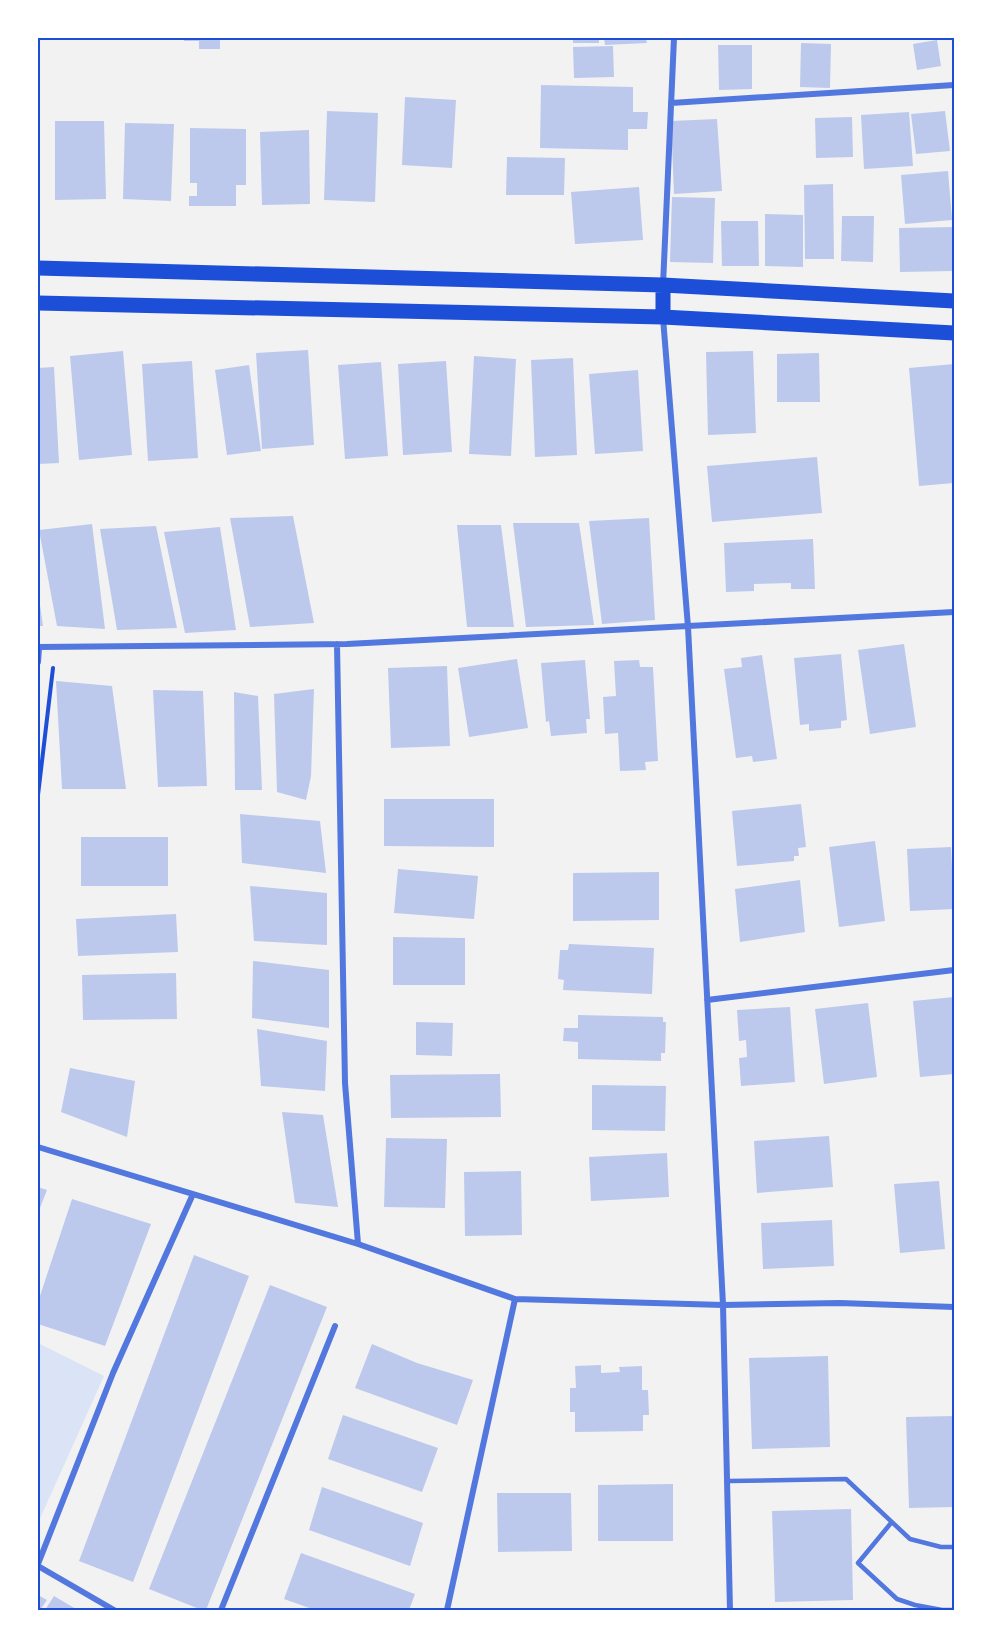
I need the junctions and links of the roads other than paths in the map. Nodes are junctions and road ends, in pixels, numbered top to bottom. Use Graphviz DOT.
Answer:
graph roads {
  1 [pos="674,38"];
  2 [pos="954,85"];
  3 [pos="671,103"];
  4 [pos="38,268"];
  5 [pos="663,285"];
  6 [pos="954,301"];
  7 [pos="38,303"];
  8 [pos="663,317"];
  9 [pos="954,333"];
  10 [pos="954,612"];
  11 [pos="688,627"];
  12 [pos="337,644"];
  13 [pos="38,647"];
  14 [pos="38,662"];
  15 [pos="954,970"];
  16 [pos="707,1000"];
  17 [pos="38,1147"];
  18 [pos="193,1194"];
  19 [pos="358,1244"];
  20 [pos="515,1299"];
  21 [pos="723,1305"];
  22 [pos="954,1307"];
  23 [pos="335,1326"];
  24 [pos="729,1481"];
  25 [pos="891,1523"];
  26 [pos="954,1547"];
  27 [pos="38,1565"];
  28 [pos="954,1610"];
  29 [pos="114,1611"];
  30 [pos="221,1611"];
  31 [pos="447,1611"];
  32 [pos="730,1611"];
  33 [pos="943,1611"];
  1 -- 3 [label="street"];
  2 -- 3 [label="street"];
  3 -- 5 [label="street"];
  4 -- 5 [label="main road"];
  5 -- 6 [label="main road"];
  5 -- 8 [label="main road"];
  7 -- 8 [label="main road"];
  8 -- 9 [label="main road"];
  8 -- 11 [label="street"];
  10 -- 11 [label="street"];
  11 -- 12 [label="street"];
  11 -- 16 [label="street"];
  12 -- 13 [label="street"];
  12 -- 19 [label="street"];
  13 -- 14 [label="street"];
  15 -- 16 [label="street"];
  16 -- 21 [label="street"];
  17 -- 18 [label="street"];
  18 -- 19 [label="street"];
  18 -- 27 [label="street"];
  19 -- 20 [label="street"];
  20 -- 21 [label="street"];
  20 -- 31 [label="street"];
  21 -- 22 [label="street"];
  21 -- 24 [label="street"];
  23 -- 30 [label="street"];
  24 -- 25 [label="lane"];
  24 -- 32 [label="street"];
  25 -- 26 [label="lane"];
  25 -- 33 [label="lane"];
  27 -- 29 [label="street"];
  28 -- 33 [label="lane"];
}
